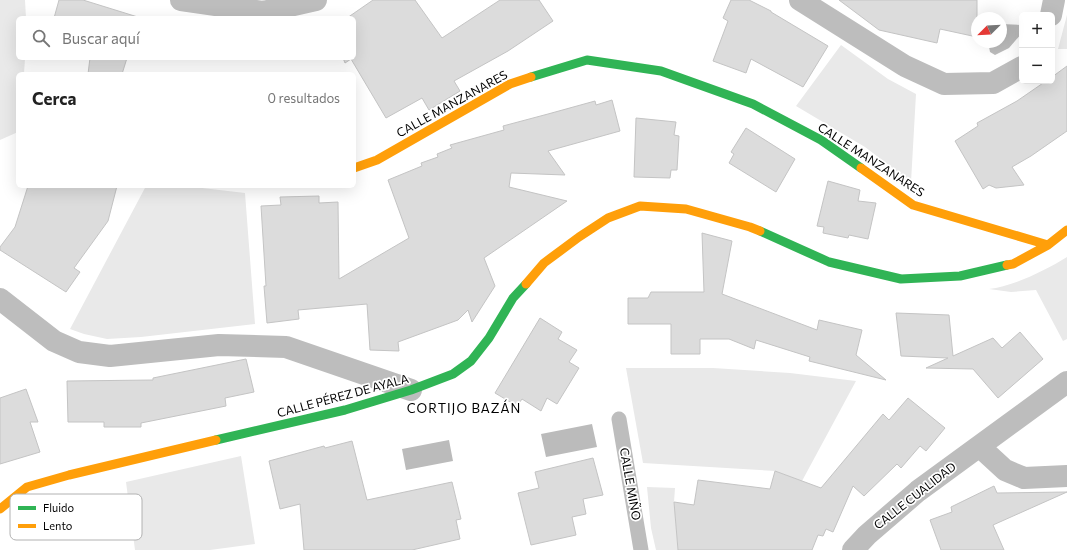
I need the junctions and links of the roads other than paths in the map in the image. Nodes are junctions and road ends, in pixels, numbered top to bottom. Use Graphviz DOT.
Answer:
graph roads {
  1 [pos="181,0"];
  2 [pos="316,0"];
  3 [pos="800,0"];
  4 [pos="1054,0"];
  5 [pos="1051,12"];
  6 [pos="1019,69"];
  7 [pos="356,167"];
  8 [pos="1067,230"];
  9 [pos="1048,245"];
  10 [pos="0,299"];
  11 [pos="1067,382"];
  12 [pos="411,390"];
  13 [pos="619,419"];
  14 [pos="980,447"];
  15 [pos="1067,476"];
  16 [pos="18,494"];
  17 [pos="10,501"];
  18 [pos="0,509"];
  19 [pos="641,550"];
  20 [pos="853,550"];
  1 -- 2 [label="street"];
  3 -- 6 [label="street"];
  4 -- 5 [label="street"];
  7 -- 9 [label="street, CALLE MANZANARES"];
  8 -- 9 [label="street, CALLE PÉREZ DE AYALA"];
  9 -- 12 [label="street, CALLE PÉREZ DE AYALA"];
  10 -- 12 [label="street"];
  11 -- 14 [label="street, CALLE CUALIDAD"];
  12 -- 16 [label="street, CALLE PÉREZ DE AYALA"];
  13 -- 19 [label="lane, CALLE MIÑO"];
  14 -- 15 [label="street"];
  14 -- 20 [label="street, CALLE CUALIDAD"];
  17 -- 18 [label="street, CALLE PÉREZ DE AYALA"];
}
